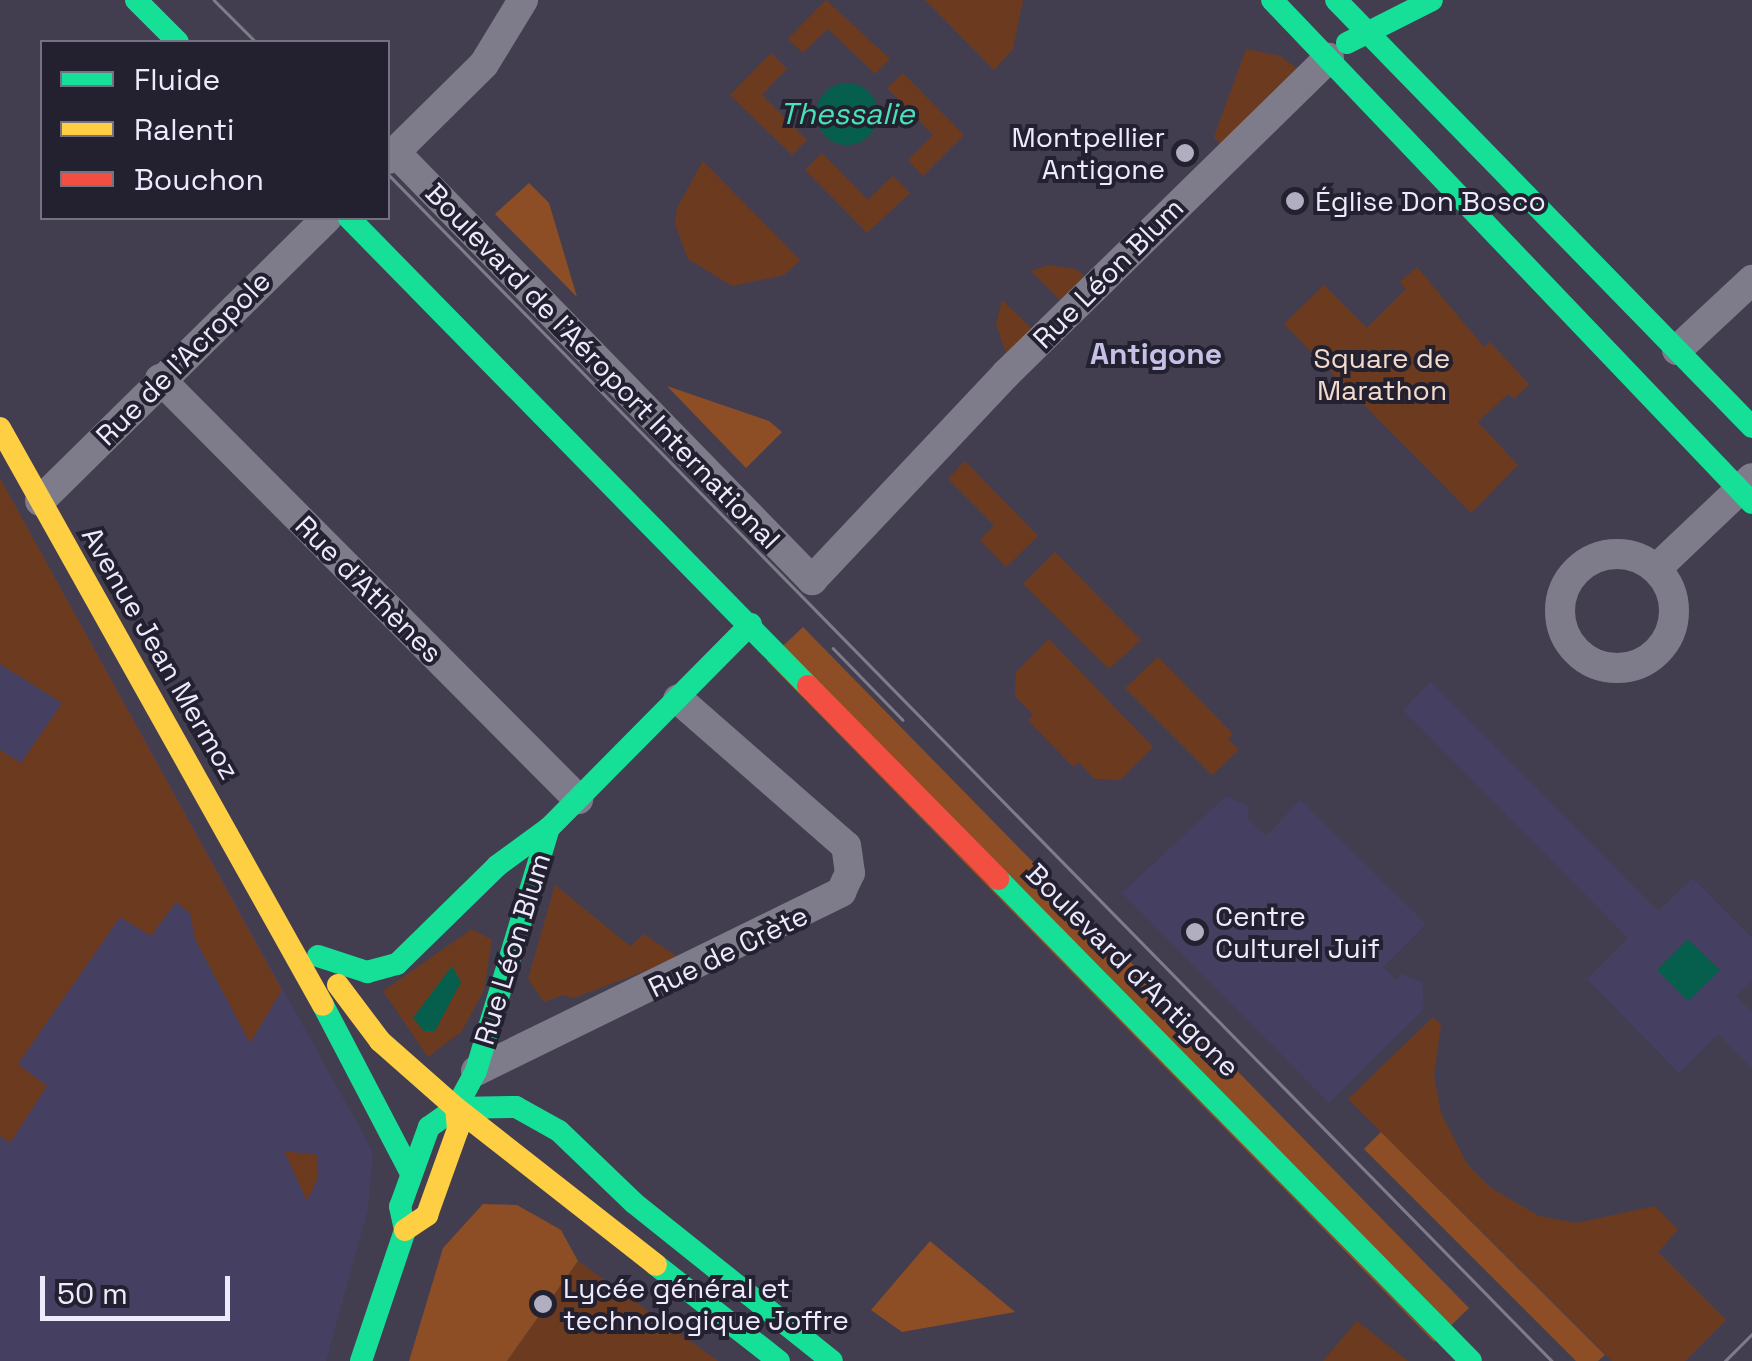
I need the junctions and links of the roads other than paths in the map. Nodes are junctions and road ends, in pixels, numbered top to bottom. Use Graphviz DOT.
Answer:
graph roads {
  1 [pos="136,0"];
  2 [pos="523,0"];
  3 [pos="1272,0"];
  4 [pos="1336,0"];
  5 [pos="1432,0"];
  6 [pos="1365,29"];
  7 [pos="176,40"];
  8 [pos="1330,58"];
  9 [pos="391,155"];
  10 [pos="325,220"];
  11 [pos="351,220"];
  12 [pos="1564,233"];
  13 [pos="1530,268"];
  14 [pos="1752,280"];
  15 [pos="1677,350"];
  16 [pos="160,379"];
  17 [pos="1752,427"];
  18 [pos="0,428"];
  19 [pos="1748,490"];
  20 [pos="40,501"];
  21 [pos="1656,569"];
  22 [pos="812,580"];
  23 [pos="750,624"];
  24 [pos="678,699"];
  25 [pos="578,799"];
  26 [pos="549,828"];
  27 [pos="271,906"];
  28 [pos="318,956"];
  29 [pos="476,1070"];
  30 [pos="456,1108"];
  31 [pos="559,1131"];
  32 [pos="531,1165"];
  33 [pos="412,1172"];
  34 [pos="405,1230"];
  35 [pos="361,1361"];
  36 [pos="779,1361"];
  37 [pos="832,1361"];
  38 [pos="1471,1361"];
  1 -- 7 [label="street"];
  2 -- 9 [label="street"];
  3 -- 8 [label="street"];
  4 -- 6 [label="street"];
  5 -- 6 [label="street, Rue Léon Blum"];
  6 -- 8 [label="street, Rue Léon Blum"];
  6 -- 12 [label="street"];
  8 -- 13 [label="street"];
  8 -- 22 [label="street, Rue Léon Blum"];
  9 -- 22 [label="street, Boulevard de l'Aéroport International"];
  10 -- 16 [label="street, Rue de l'Acropole"];
  11 -- 23 [label="street"];
  12 -- 13 [label="street"];
  12 -- 15 [label="street"];
  13 -- 19 [label="street"];
  14 -- 15 [label="street"];
  15 -- 17 [label="street"];
  16 -- 20 [label="street, Rue de l'Acropole"];
  16 -- 25 [label="street, Rue d'Athènes"];
  18 -- 20 [label="street, Avenue Jean Mermoz"];
  19 -- 21 [label="street"];
  20 -- 27 [label="street, Avenue Jean Mermoz"];
  23 -- 24 [label="street, Rue Léon Blum"];
  23 -- 38 [label="street, Boulevard d'Antigone"];
  24 -- 25 [label="street, Rue Léon Blum"];
  24 -- 29 [label="street, Rue de Crète"];
  25 -- 26 [label="street, Rue Léon Blum"];
  26 -- 28 [label="street, Rue Léon Blum"];
  26 -- 29 [label="street, Rue Léon Blum"];
  27 -- 28 [label="street, Avenue Jean Mermoz"];
  27 -- 33 [label="street, Avenue Jean Mermoz"];
  28 -- 30 [label="street, Avenue Jean Mermoz"];
  29 -- 30 [label="street, Rue Léon Blum"];
  30 -- 31 [label="street"];
  30 -- 32 [label="street, Avenue Jean Mermoz"];
  30 -- 33 [label="street"];
  30 -- 34 [label="street"];
  31 -- 32 [label="street"];
  31 -- 37 [label="street"];
  32 -- 36 [label="street, Avenue Jean Mermoz"];
  33 -- 34 [label="street"];
  34 -- 35 [label="street"];
}
